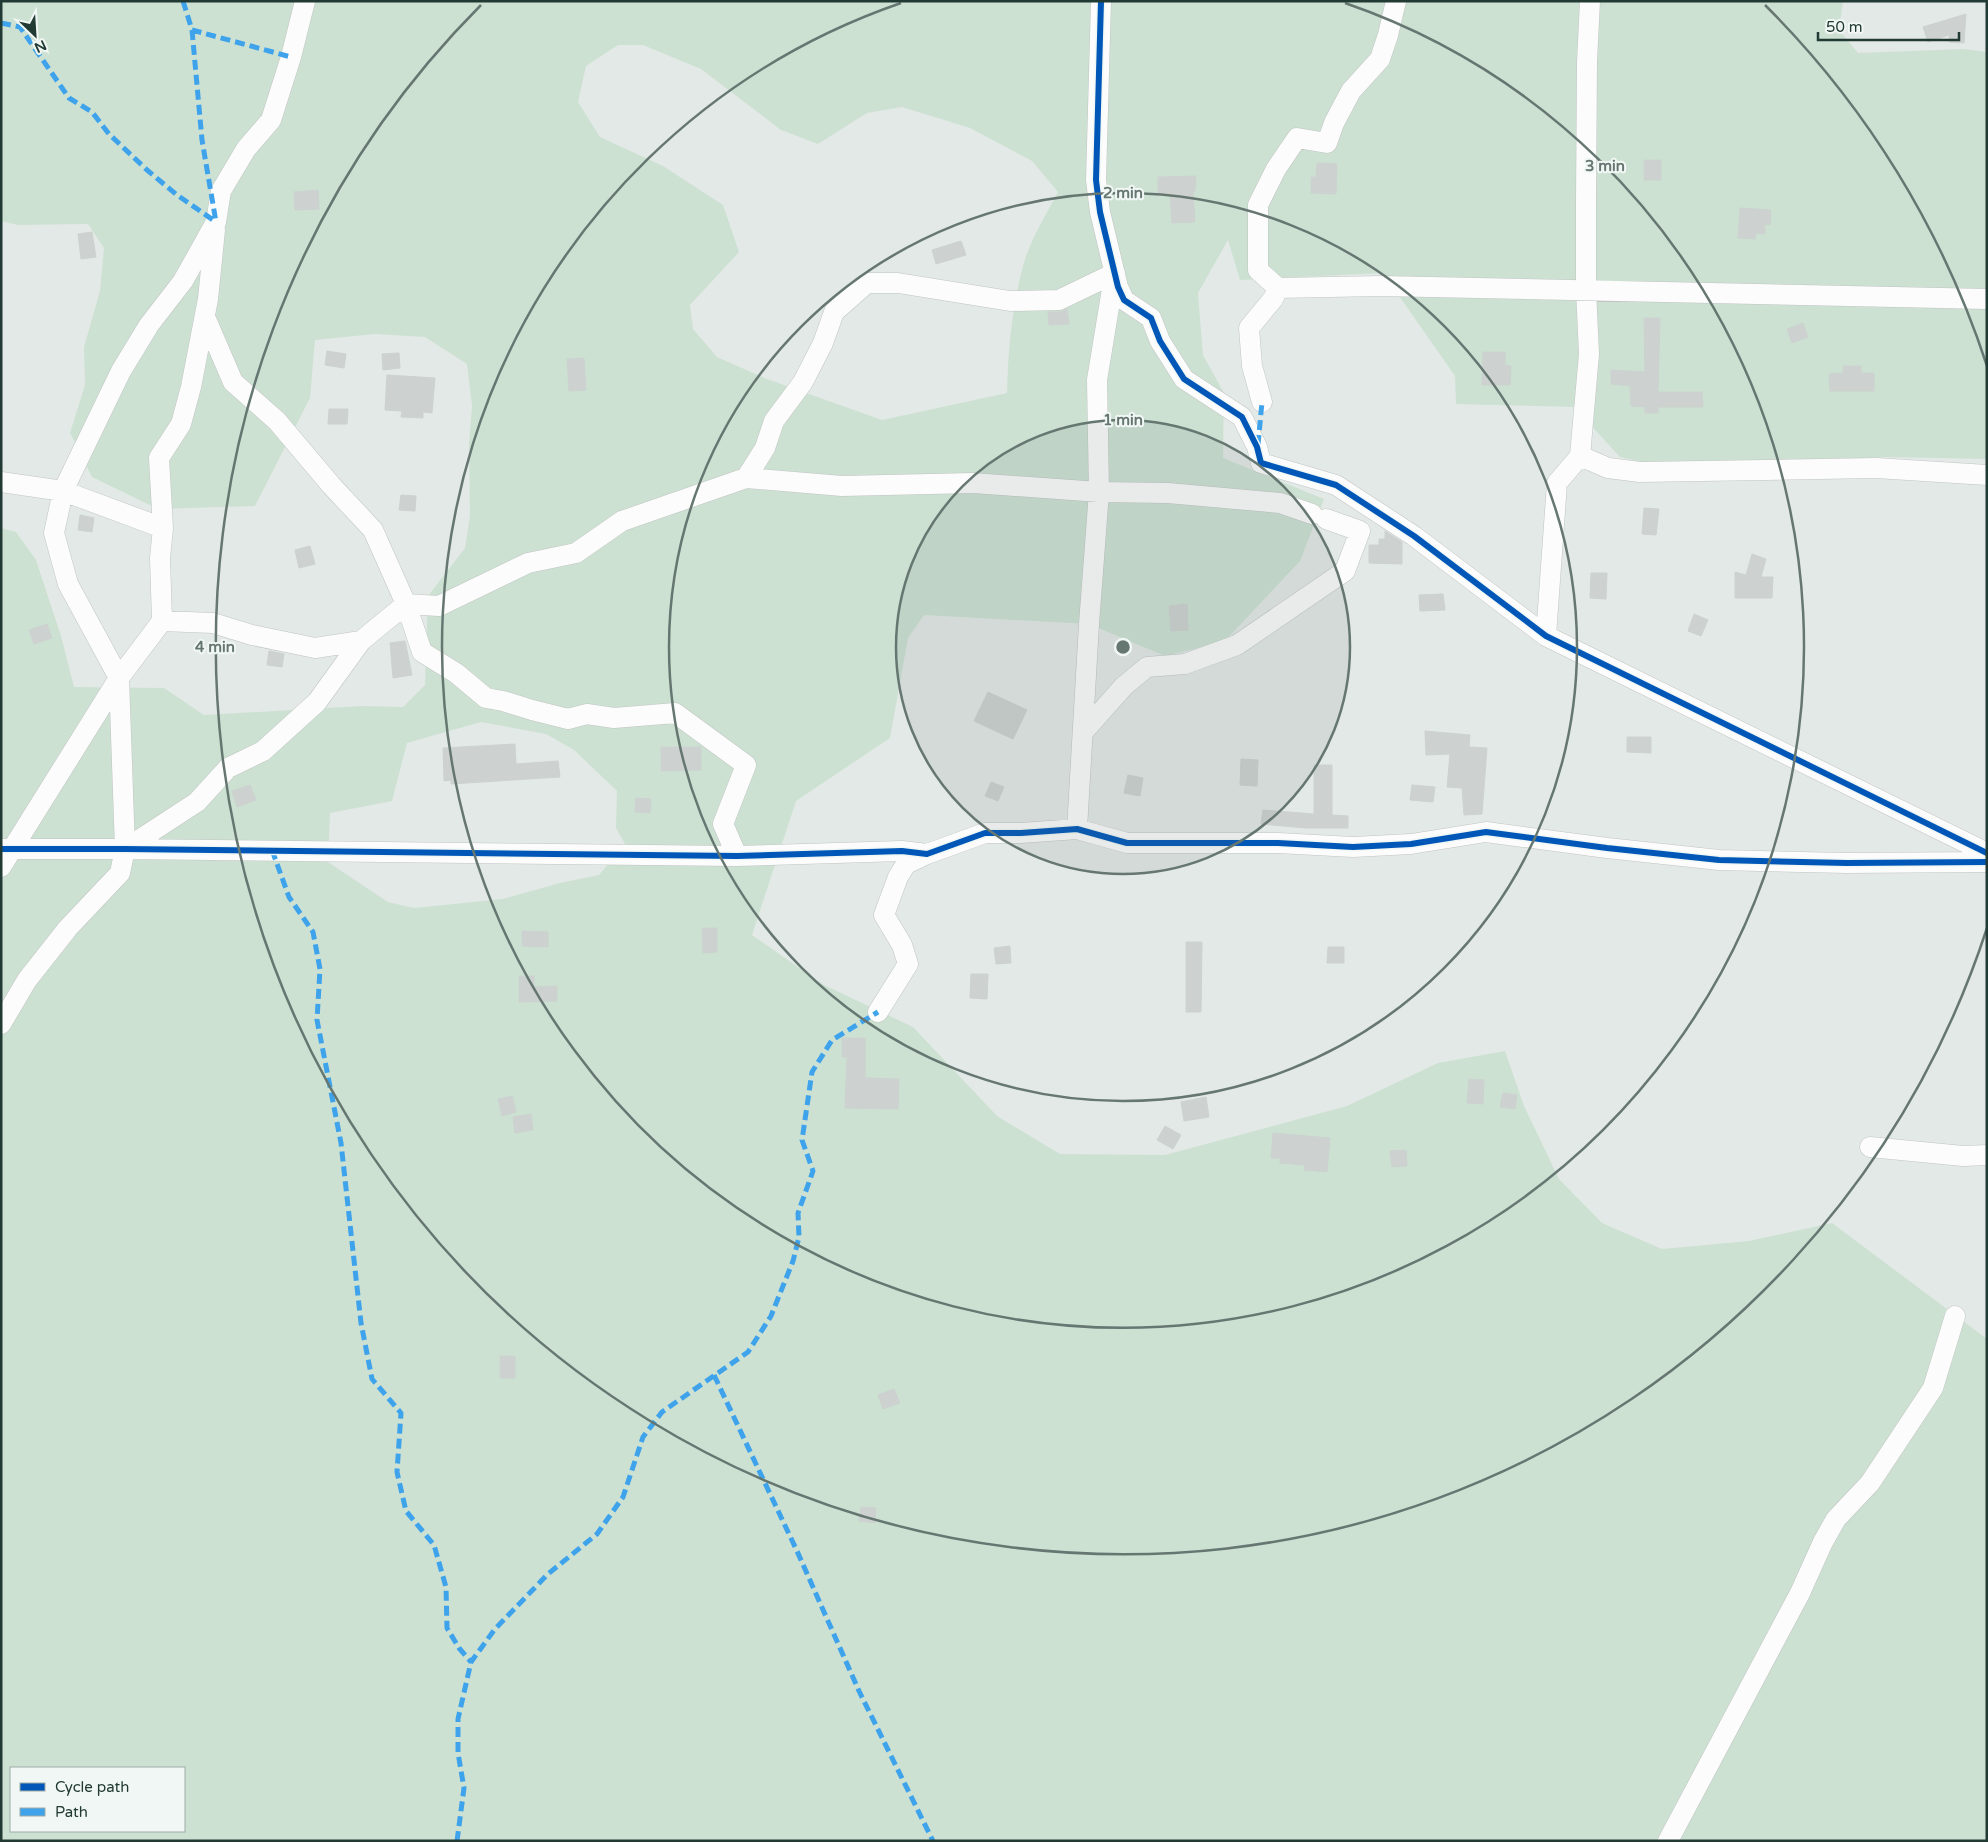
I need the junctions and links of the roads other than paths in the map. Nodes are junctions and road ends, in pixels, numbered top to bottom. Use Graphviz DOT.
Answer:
graph roads {
  1 [pos="305,1"];
  2 [pos="1101,1"];
  3 [pos="1396,1"];
  4 [pos="1590,1"];
  5 [pos="216,222"];
  6 [pos="1115,273"];
  7 [pos="1278,288"];
  8 [pos="1586,290"];
  9 [pos="1987,299"];
  10 [pos="205,317"];
  11 [pos="1262,402"];
  12 [pos="1580,456"];
  13 [pos="1987,475"];
  14 [pos="746,478"];
  15 [pos="1,482"];
  16 [pos="64,491"];
  17 [pos="1099,492"];
  18 [pos="163,528"];
  19 [pos="406,604"];
  20 [pos="162,621"];
  21 [pos="1546,636"];
  22 [pos="361,641"];
  23 [pos="119,678"];
  24 [pos="1084,731"];
  25 [pos="1077,829"];
  26 [pos="125,848"];
  27 [pos="6,849"];
  28 [pos="1987,853"];
  29 [pos="927,854"];
  30 [pos="736,856"];
  31 [pos="1987,862"];
  32 [pos="1,867"];
  33 [pos="878,1012"];
  34 [pos="1,1024"];
  35 [pos="1870,1147"];
  36 [pos="1987,1155"];
  37 [pos="1955,1316"];
  38 [pos="1668,1841"];
  1 -- 5 [label="street"];
  2 -- 6 [label="street"];
  3 -- 7 [label="street"];
  4 -- 8 [label="street"];
  5 -- 10 [label="street"];
  5 -- 16 [label="street"];
  6 -- 14 [label="street"];
  6 -- 17 [label="street"];
  6 -- 21 [label="street"];
  7 -- 8 [label="street"];
  7 -- 11 [label="street"];
  8 -- 9 [label="street"];
  8 -- 12 [label="street"];
  10 -- 18 [label="street"];
  10 -- 19 [label="street"];
  12 -- 13 [label="street"];
  12 -- 21 [label="street"];
  14 -- 17 [label="street"];
  14 -- 19 [label="street"];
  15 -- 16 [label="street"];
  16 -- 18 [label="street"];
  16 -- 23 [label="street"];
  17 -- 24 [label="street"];
  17 -- 24 [label="street"];
  18 -- 20 [label="street"];
  19 -- 22 [label="street"];
  19 -- 30 [label="street"];
  20 -- 22 [label="street"];
  20 -- 23 [label="street"];
  21 -- 28 [label="street"];
  22 -- 26 [label="street"];
  23 -- 26 [label="street"];
  23 -- 27 [label="street"];
  24 -- 25 [label="street"];
  25 -- 29 [label="street"];
  25 -- 31 [label="street"];
  26 -- 27 [label="street"];
  26 -- 30 [label="street"];
  26 -- 34 [label="street"];
  27 -- 32 [label="street"];
  29 -- 30 [label="street"];
  29 -- 33 [label="street"];
  35 -- 36 [label="street"];
  37 -- 38 [label="street"];
}
